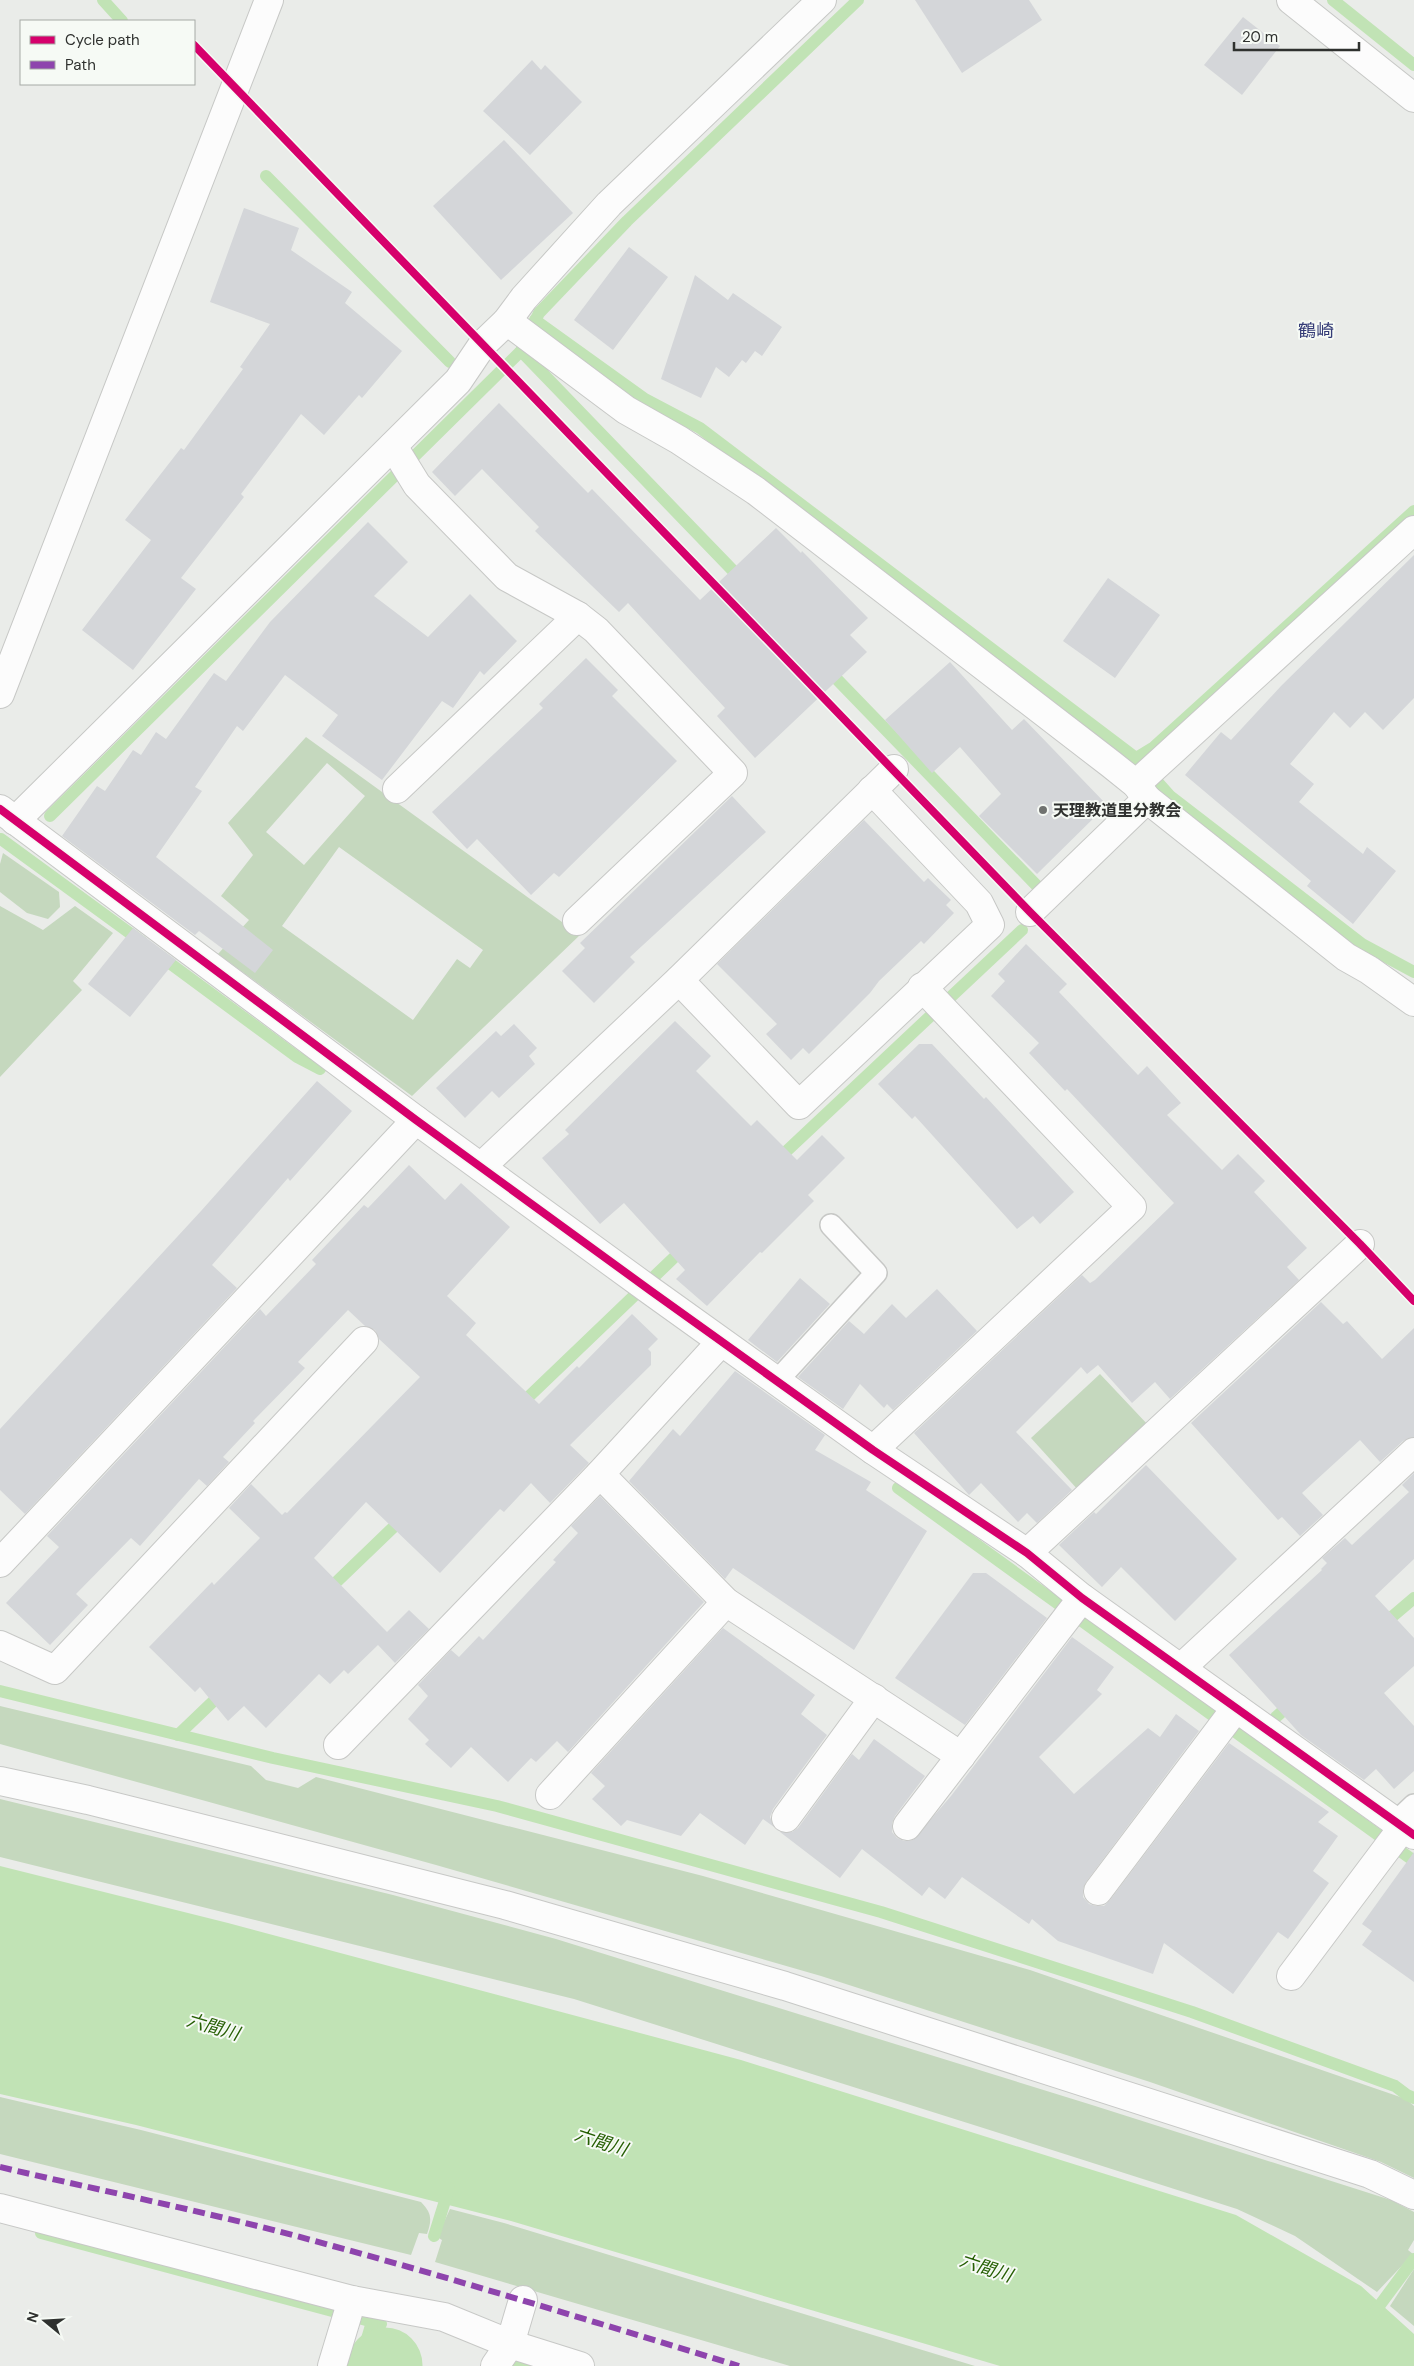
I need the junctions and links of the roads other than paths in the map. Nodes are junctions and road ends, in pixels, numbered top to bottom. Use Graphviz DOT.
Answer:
graph roads {
  1 [pos="269,0"];
  2 [pos="822,0"];
  3 [pos="1291,0"];
  4 [pos="1414,98"];
  5 [pos="519,331"];
  6 [pos="401,458"];
  7 [pos="1414,530"];
  8 [pos="578,616"];
  9 [pos="0,694"];
  10 [pos="894,769"];
  11 [pos="1145,782"];
  12 [pos="397,789"];
  13 [pos="872,790"];
  14 [pos="8,815"];
  15 [pos="1030,912"];
  16 [pos="578,921"];
  17 [pos="679,980"];
  18 [pos="936,1002"];
  19 [pos="1414,1002"];
  20 [pos="416,1120"];
  21 [pos="482,1167"];
  22 [pos="831,1225"];
  23 [pos="1360,1244"];
  24 [pos="364,1341"];
  25 [pos="721,1342"];
  26 [pos="776,1382"];
  27 [pos="873,1450"];
  28 [pos="1414,1452"];
  29 [pos="600,1474"];
  30 [pos="1027,1553"];
  31 [pos="0,1563"];
  32 [pos="726,1602"];
  33 [pos="1074,1609"];
  34 [pos="0,1645"];
  35 [pos="1180,1668"];
  36 [pos="874,1698"];
  37 [pos="1227,1719"];
  38 [pos="338,1745"];
  39 [pos="961,1756"];
  40 [pos="0,1781"];
  41 [pos="550,1795"];
  42 [pos="786,1818"];
  43 [pos="908,1826"];
  44 [pos="1401,1829"];
  45 [pos="1098,1891"];
  46 [pos="1291,1976"];
  47 [pos="1414,2195"];
  48 [pos="0,2208"];
  49 [pos="523,2300"];
  50 [pos="349,2311"];
  51 [pos="510,2344"];
  52 [pos="332,2366"];
  53 [pos="494,2366"];
  54 [pos="580,2366"];
  1 -- 9 [label="street"];
  2 -- 5 [label="street"];
  3 -- 4 [label="street"];
  5 -- 6 [label="street"];
  5 -- 11 [label="street"];
  6 -- 8 [label="street"];
  6 -- 14 [label="street"];
  7 -- 11 [label="street"];
  8 -- 12 [label="street"];
  8 -- 16 [label="street"];
  10 -- 13 [label="street"];
  11 -- 15 [label="street"];
  11 -- 19 [label="street"];
  13 -- 17 [label="street"];
  13 -- 18 [label="street"];
  14 -- 20 [label="street"];
  17 -- 18 [label="street"];
  17 -- 21 [label="street"];
  18 -- 27 [label="street"];
  20 -- 21 [label="street"];
  20 -- 31 [label="street"];
  21 -- 25 [label="street"];
  22 -- 26 [label="lane"];
  23 -- 30 [label="street"];
  24 -- 34 [label="street"];
  25 -- 26 [label="street"];
  25 -- 29 [label="street"];
  26 -- 27 [label="street"];
  27 -- 30 [label="street"];
  28 -- 35 [label="street"];
  29 -- 32 [label="street"];
  29 -- 38 [label="street"];
  30 -- 33 [label="street"];
  32 -- 36 [label="street"];
  32 -- 41 [label="street"];
  33 -- 35 [label="street"];
  33 -- 39 [label="street"];
  35 -- 37 [label="street"];
  36 -- 39 [label="street"];
  36 -- 42 [label="street"];
  37 -- 44 [label="street"];
  37 -- 45 [label="street"];
  39 -- 43 [label="street"];
  40 -- 47 [label="street"];
  44 -- 46 [label="street"];
  48 -- 50 [label="street"];
  49 -- 51 [label="street"];
  50 -- 51 [label="street"];
  50 -- 52 [label="street"];
  51 -- 53 [label="street"];
  51 -- 54 [label="street"];
}
